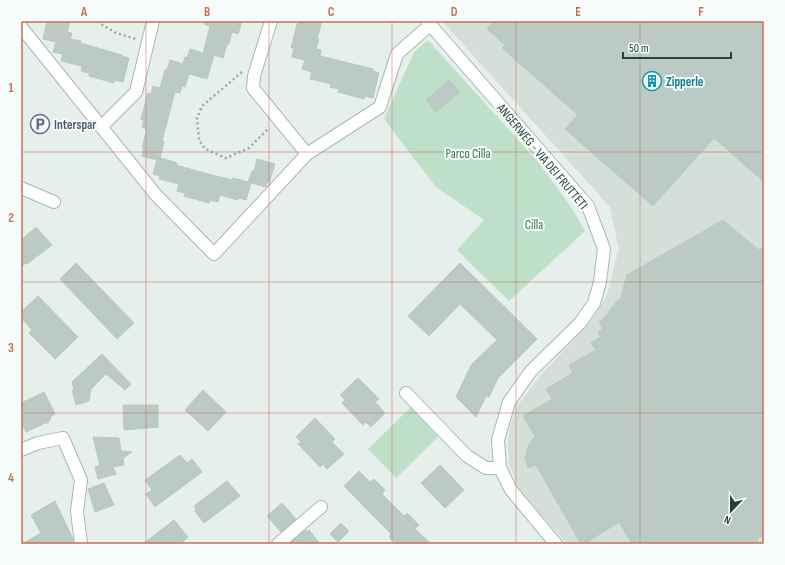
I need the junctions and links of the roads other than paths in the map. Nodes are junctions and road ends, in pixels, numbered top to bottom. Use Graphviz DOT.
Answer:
graph roads {
  1 [pos="153,21"];
  2 [pos="271,21"];
  3 [pos="428,23"];
  4 [pos="21,27"];
  5 [pos="101,127"];
  6 [pos="308,154"];
  7 [pos="21,188"];
  8 [pos="54,202"];
  9 [pos="406,393"];
  10 [pos="21,450"];
  11 [pos="500,468"];
  12 [pos="322,507"];
  13 [pos="81,544"];
  14 [pos="278,544"];
  15 [pos="556,544"];
  1 -- 5 [label="street"];
  2 -- 6 [label="street"];
  3 -- 6 [label="street"];
  3 -- 11 [label="street, ANGERWEG - VIA DEI FRUTTETI"];
  4 -- 5 [label="street"];
  5 -- 6 [label="street"];
  7 -- 8 [label="street"];
  9 -- 11 [label="street"];
  10 -- 13 [label="street"];
  11 -- 15 [label="street, ANGERWEG - VIA DEI FRUTTETI"];
  12 -- 14 [label="street"];
}
